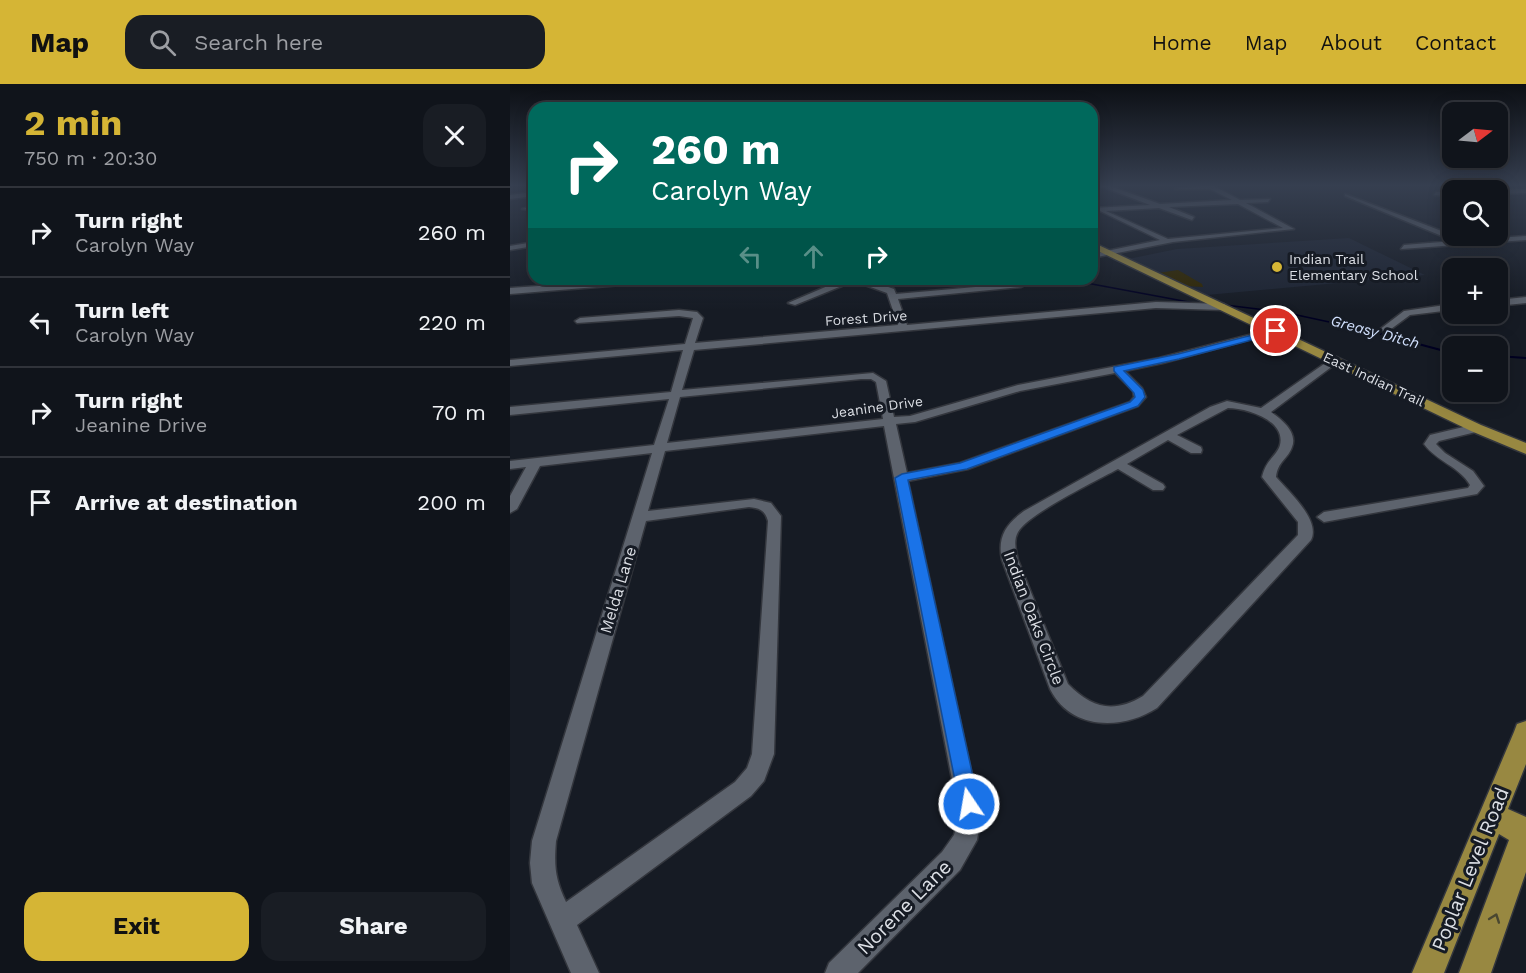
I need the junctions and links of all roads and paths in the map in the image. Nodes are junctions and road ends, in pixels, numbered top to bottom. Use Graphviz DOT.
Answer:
graph roads {
  1 [pos="1140,226"];
  2 [pos="1286,226"];
  3 [pos="1425,226"];
  4 [pos="1442,233"];
  5 [pos="1526,238"];
  6 [pos="1508,240"];
  7 [pos="1167,241"];
  8 [pos="528,245"];
  9 [pos="1442,245"];
  10 [pos="1404,247"];
  11 [pos="510,248"];
  12 [pos="1098,248"];
  13 [pos="1108,253"];
  14 [pos="1098,255"];
  15 [pos="583,285"];
  16 [pos="836,285"];
  17 [pos="874,285"];
  18 [pos="975,285"];
  19 [pos="1022,285"];
  20 [pos="568,286"];
  21 [pos="977,290"];
  22 [pos="510,291"];
  23 [pos="894,297"];
  24 [pos="1526,300"];
  25 [pos="1508,302"];
  26 [pos="792,303"];
  27 [pos="1224,307"];
  28 [pos="1442,308"];
  29 [pos="580,321"];
  30 [pos="903,327"];
  31 [pos="1384,330"];
  32 [pos="1276,331"];
  33 [pos="691,346"];
  34 [pos="1334,360"];
  35 [pos="510,363"];
  36 [pos="1118,369"];
  37 [pos="677,394"];
  38 [pos="510,411"];
  39 [pos="1263,412"];
  40 [pos="890,422"];
  41 [pos="1476,428"];
  42 [pos="1168,435"];
  43 [pos="661,448"];
  44 [pos="1526,449"];
  45 [pos="1196,450"];
  46 [pos="535,462"];
  47 [pos="1118,464"];
  48 [pos="510,465"];
  49 [pos="902,478"];
  50 [pos="1158,487"];
  51 [pos="510,509"];
  52 [pos="640,517"];
  53 [pos="1324,517"];
  54 [pos="1526,732"];
  55 [pos="1492,814"];
  56 [pos="1525,833"];
  57 [pos="561,921"];
  58 [pos="585,973"];
  59 [pos="839,973"];
  60 [pos="1428,973"];
  61 [pos="1475,973"];
  1 -- 7 [label="street"];
  2 -- 7 [label="street"];
  3 -- 4 [label="street"];
  5 -- 6 [label="street"];
  7 -- 13 [label="street"];
  8 -- 11 [label="street"];
  9 -- 10 [label="street"];
  12 -- 13 [label="main road, East Indian Trail"];
  13 -- 14 [label="street"];
  13 -- 27 [label="main road, East Indian Trail"];
  15 -- 20 [label="street"];
  16 -- 26 [label="street"];
  17 -- 23 [label="street"];
  18 -- 21 [label="street"];
  19 -- 21 [label="street"];
  20 -- 22 [label="street"];
  21 -- 23 [label="street"];
  23 -- 30 [label="street"];
  24 -- 25 [label="street"];
  27 -- 30 [label="street, Forest Drive"];
  27 -- 32 [label="main road, East Indian Trail"];
  28 -- 31 [label="street"];
  29 -- 33 [label="street, Melda Lane"];
  30 -- 33 [label="street, Forest Drive"];
  32 -- 34 [label="main road, East Indian Trail"];
  32 -- 36 [label="street, Jeanine Drive"];
  33 -- 35 [label="street, Forest Drive"];
  33 -- 37 [label="street, Melda Lane"];
  34 -- 39 [label="street"];
  34 -- 41 [label="main road, East Indian Trail"];
  36 -- 40 [label="street, Jeanine Drive"];
  36 -- 49 [label="street"];
  37 -- 38 [label="street"];
  37 -- 40 [label="street, Norene Lane"];
  37 -- 43 [label="street, Melda Lane"];
  39 -- 42 [label="street, Indian Oaks Circle"];
  39 -- 47 [label="street, Indian Oaks Circle"];
  40 -- 43 [label="street, Jeanine Drive"];
  40 -- 49 [label="street, Norene Lane"];
  41 -- 44 [label="main road, East Indian Trail"];
  41 -- 53 [label="street"];
  42 -- 45 [label="street"];
  42 -- 47 [label="street, Indian Oaks Circle"];
  43 -- 46 [label="street, Jeanine Drive"];
  43 -- 52 [label="street, Melda Lane"];
  46 -- 48 [label="street, Jeanine Drive"];
  46 -- 51 [label="street"];
  47 -- 50 [label="street"];
  49 -- 59 [label="street, Norene Lane"];
  52 -- 57 [label="street, Melda Lane"];
  52 -- 57 [label="street"];
  54 -- 55 [label="main road, Poplar Level Road"];
  55 -- 56 [label="main road"];
  55 -- 60 [label="main road, Poplar Level Road"];
  61 -- 56 [label="main road, one-way"];
  57 -- 58 [label="street, Melda Lane"];
}
